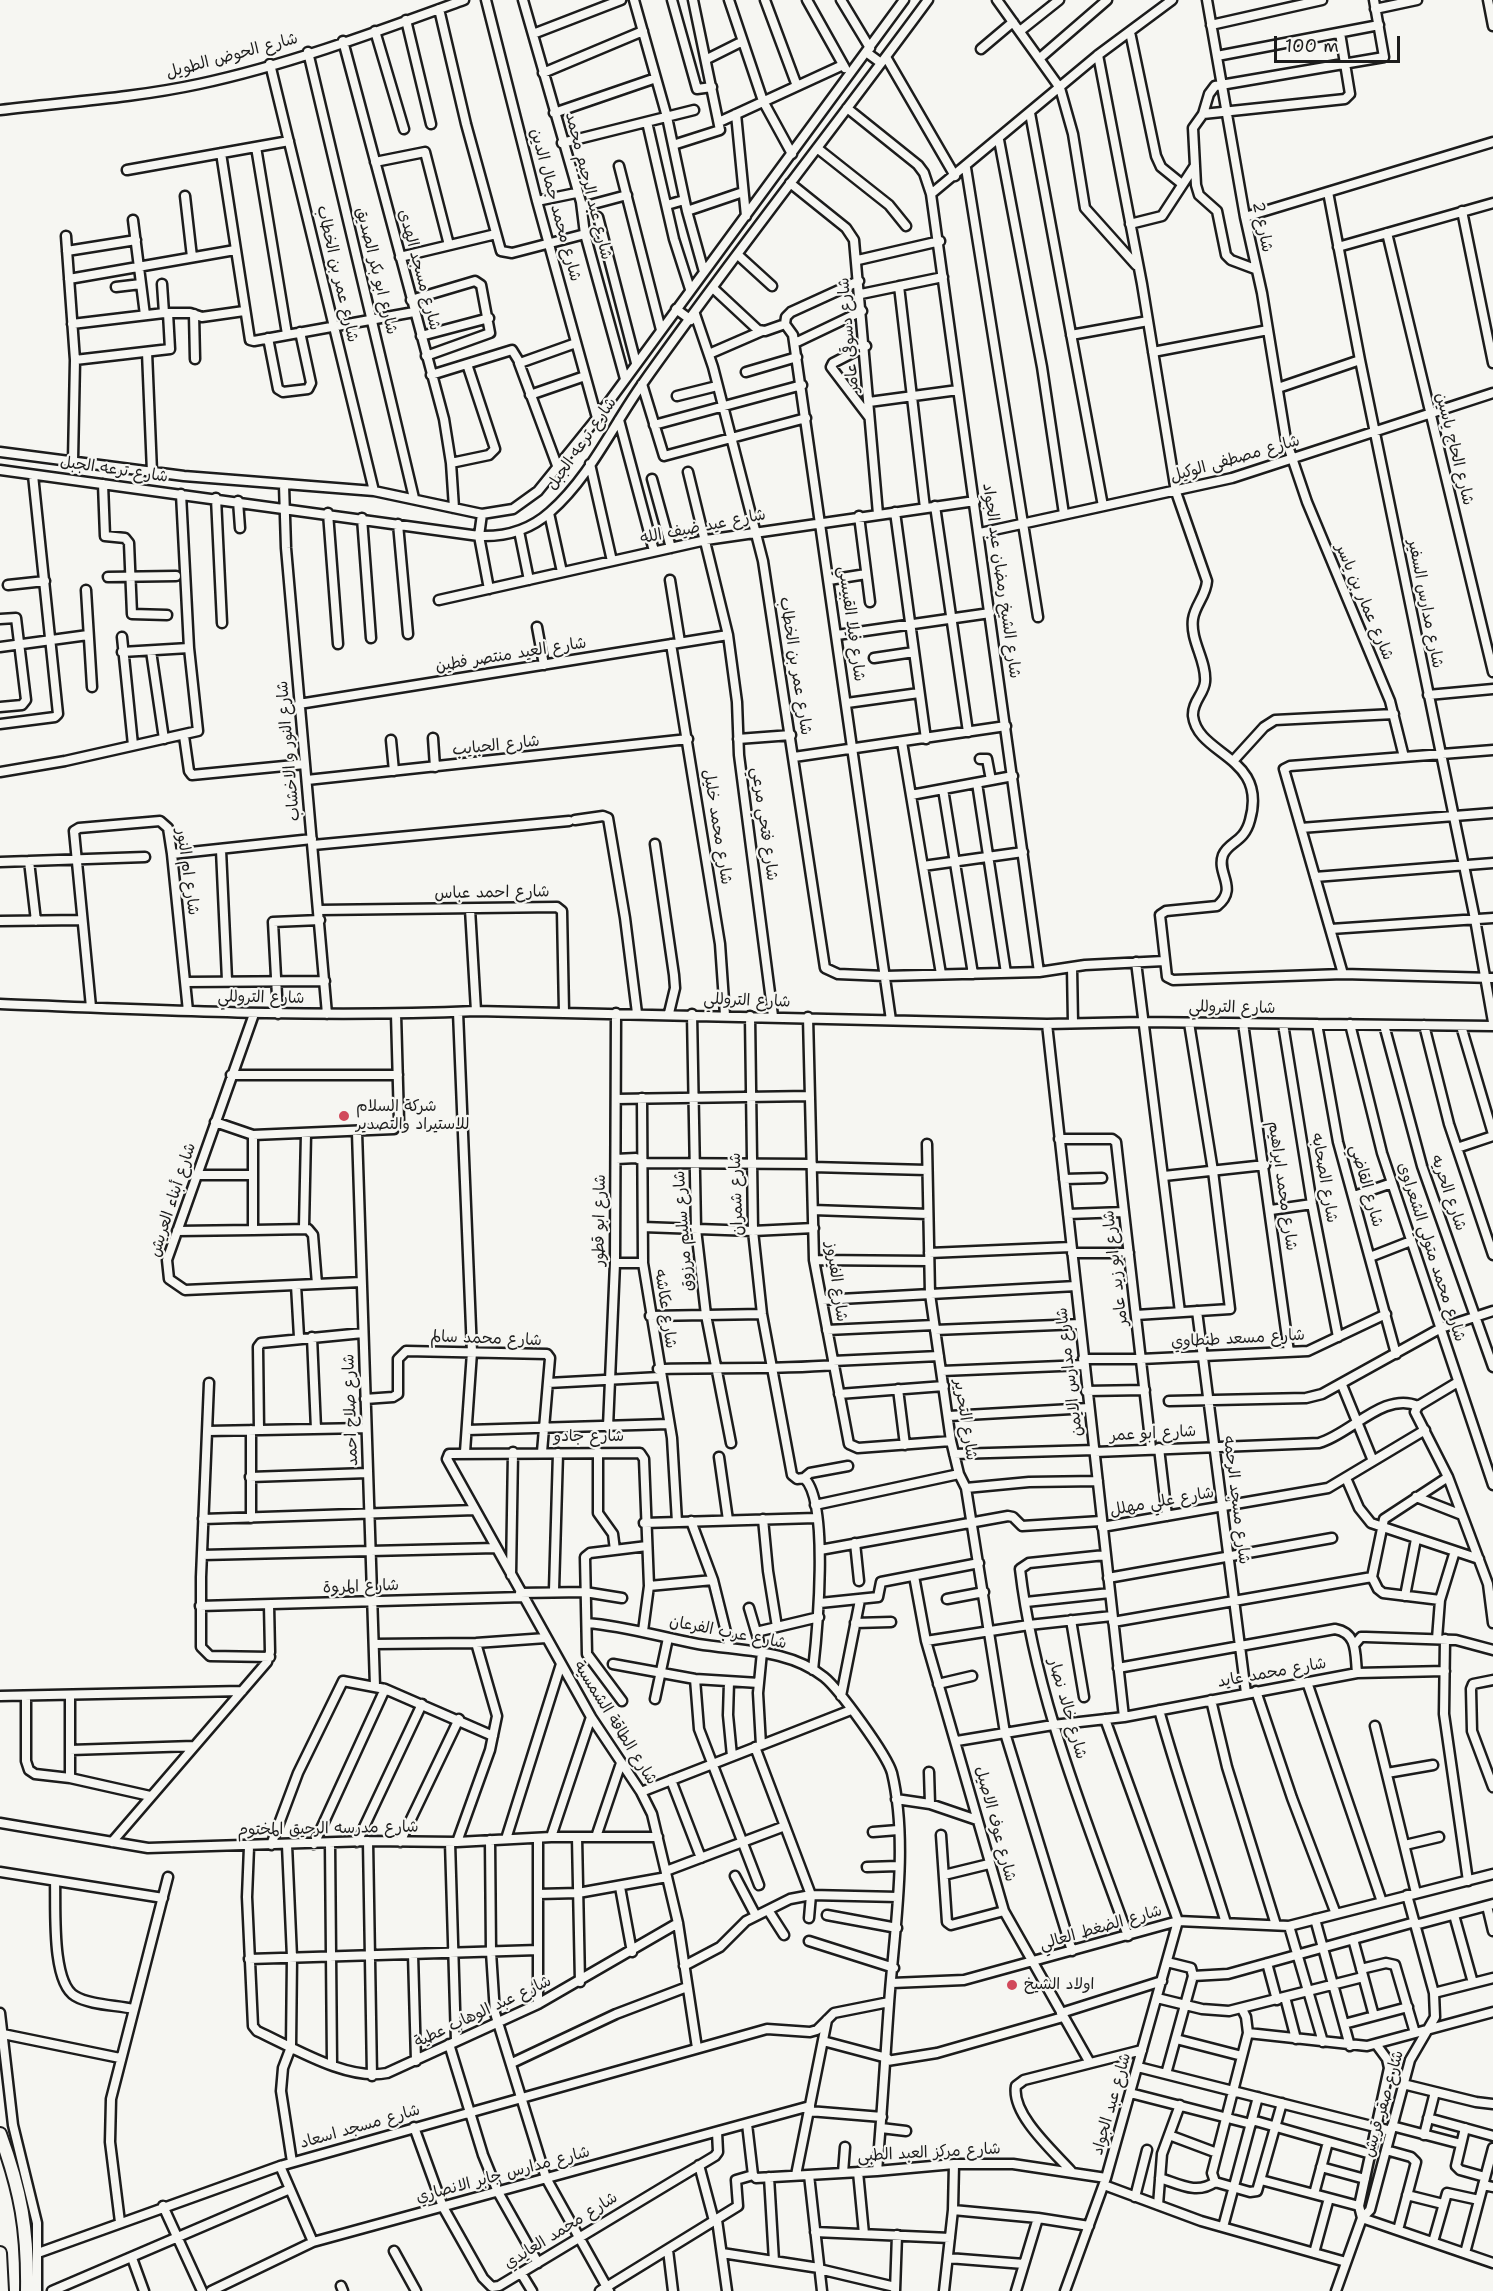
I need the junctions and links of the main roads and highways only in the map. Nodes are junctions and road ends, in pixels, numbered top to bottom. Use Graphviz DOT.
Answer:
graph roads {
  1 [pos="0,2134"];
  2 [pos="0,2253"];
  3 [pos="2,2291"];
  4 [pos="27,2291"];
  1 -- 4 [label="highway"];
  2 -- 3 [label="highway"];
}
